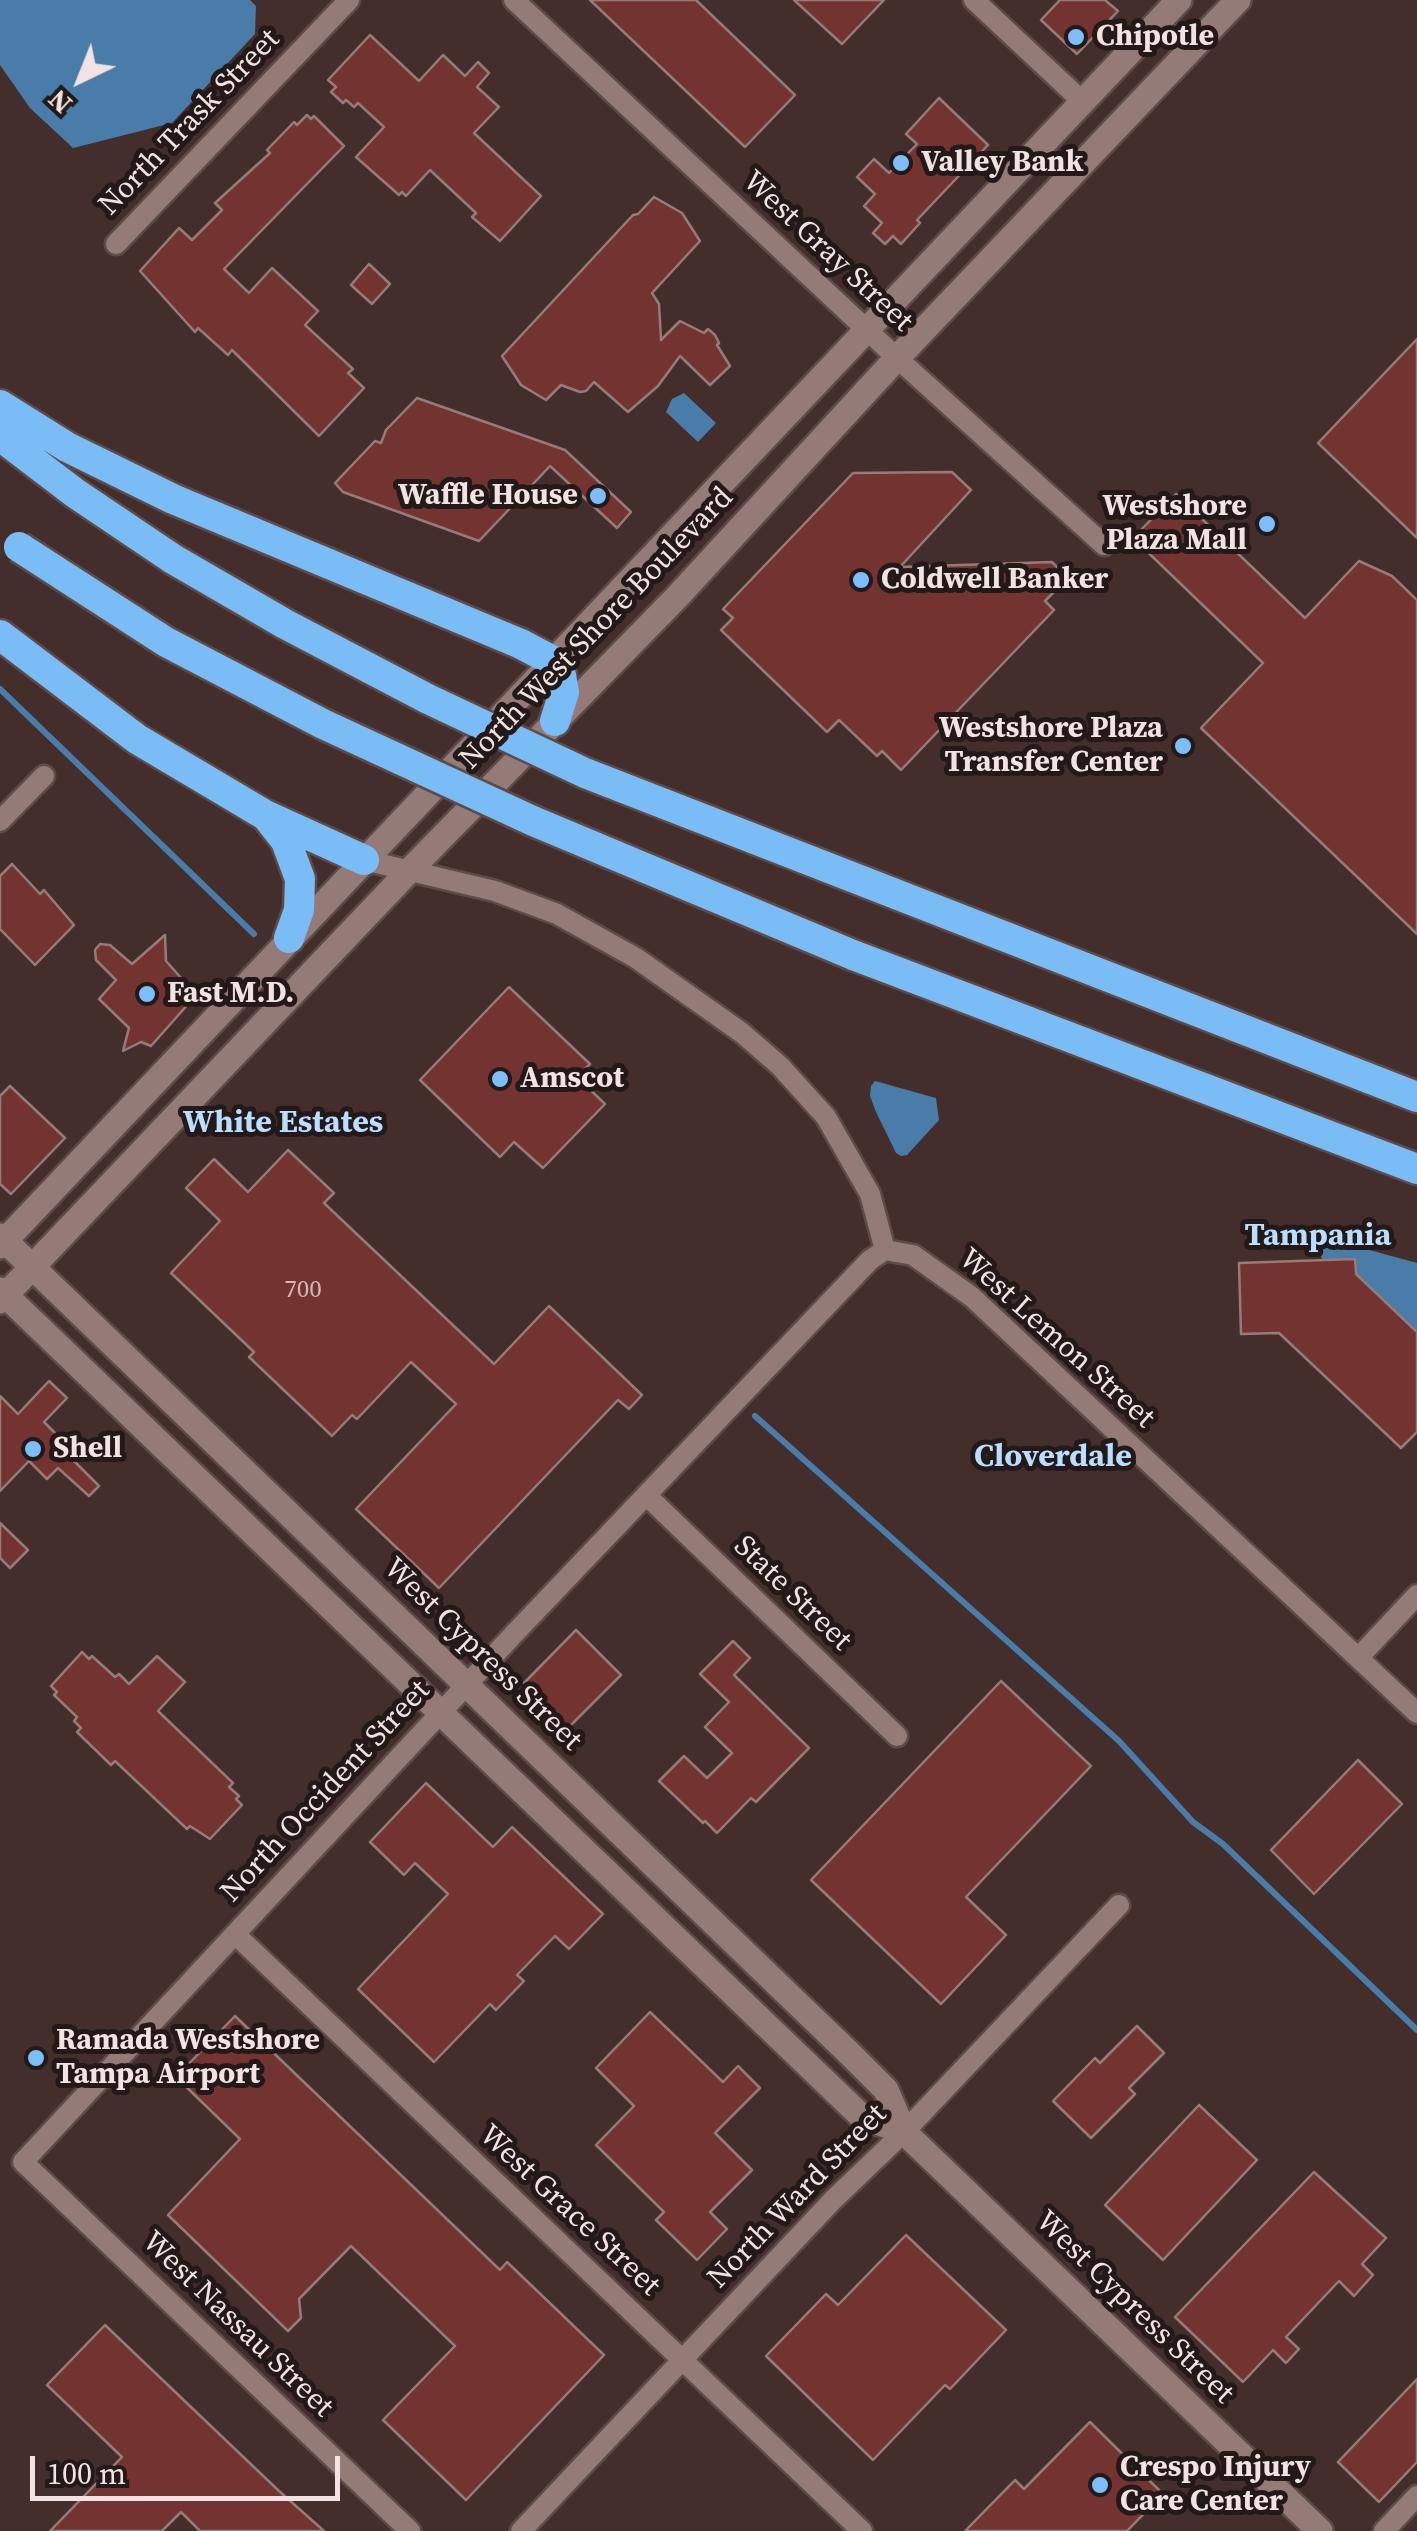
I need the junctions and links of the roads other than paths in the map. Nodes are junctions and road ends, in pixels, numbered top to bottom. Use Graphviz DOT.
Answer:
graph roads {
  1 [pos="349,0"];
  2 [pos="514,0"];
  3 [pos="974,0"];
  4 [pos="1179,0"];
  5 [pos="1238,0"];
  6 [pos="1083,102"];
  7 [pos="116,244"];
  8 [pos="867,330"];
  9 [pos="897,358"];
  10 [pos="0,405"];
  11 [pos="0,436"];
  12 [pos="9,540"];
  13 [pos="1104,544"];
  14 [pos="0,635"];
  15 [pos="553,661"];
  16 [pos="556,721"];
  17 [pos="44,776"];
  18 [pos="265,814"];
  19 [pos="0,821"];
  20 [pos="364,860"];
  21 [pos="409,871"];
  22 [pos="289,938"];
  23 [pos="1417,1097"];
  24 [pos="1417,1169"];
  25 [pos="2,1241"];
  26 [pos="885,1250"];
  27 [pos="32,1267"];
  28 [pos="2,1295"];
  29 [pos="235,1462"];
  30 [pos="208,1489"];
  31 [pos="646,1496"];
  32 [pos="1417,1595"];
  33 [pos="1358,1658"];
  34 [pos="466,1686"];
  35 [pos="442,1712"];
  36 [pos="1417,1713"];
  37 [pos="898,1736"];
  38 [pos="1120,1905"];
  39 [pos="235,1934"];
  40 [pos="904,2132"];
  41 [pos="22,2162"];
  42 [pos="683,2359"];
  43 [pos="1417,2496"];
  44 [pos="410,2531"];
  45 [pos="521,2531"];
  46 [pos="862,2531"];
  47 [pos="1320,2531"];
  48 [pos="1384,2531"];
  1 -- 7 [label="street, North Trask Street"];
  2 -- 8 [label="street, West Gray Street"];
  3 -- 6 [label="street"];
  4 -- 6 [label="main road, North West Shore Boulevard"];
  5 -- 9 [label="main road, North West Shore Boulevard"];
  6 -- 8 [label="main road, North West Shore Boulevard"];
  8 -- 9 [label="street, West Gray Street"];
  8 -- 15 [label="main road, North West Shore Boulevard"];
  9 -- 13 [label="street, West Gray Street"];
  9 -- 16 [label="main road, North West Shore Boulevard"];
  10 -- 15 [label="highway"];
  11 -- 23 [label="highway, bridge"];
  12 -- 24 [label="highway, bridge"];
  14 -- 18 [label="highway"];
  15 -- 16 [label="highway"];
  15 -- 20 [label="main road, North West Shore Boulevard"];
  16 -- 21 [label="main road, North West Shore Boulevard"];
  17 -- 19 [label="street"];
  18 -- 20 [label="highway"];
  18 -- 22 [label="highway"];
  20 -- 21 [label="street"];
  20 -- 22 [label="main road, North West Shore Boulevard"];
  21 -- 26 [label="street"];
  21 -- 27 [label="main road, North West Shore Boulevard"];
  22 -- 25 [label="main road, North West Shore Boulevard"];
  25 -- 27 [label="main road, West Cypress Street"];
  26 -- 31 [label="street, North Occident Street"];
  26 -- 33 [label="street, West Lemon Street"];
  27 -- 28 [label="main road, North West Shore Boulevard"];
  27 -- 29 [label="main road, West Cypress Street"];
  28 -- 30 [label="main road, West Cypress Street"];
  29 -- 30 [label="main road"];
  29 -- 34 [label="main road, West Cypress Street"];
  30 -- 35 [label="main road, West Cypress Street"];
  31 -- 34 [label="street, North Occident Street"];
  31 -- 37 [label="street, State Street"];
  32 -- 33 [label="street"];
  33 -- 36 [label="street, West Lemon Street"];
  34 -- 35 [label="street, North Occident Street"];
  34 -- 40 [label="main road, West Cypress Street"];
  35 -- 39 [label="street, North Occident Street"];
  35 -- 40 [label="main road, West Cypress Street"];
  38 -- 40 [label="street, North Ward Street"];
  39 -- 41 [label="street, North Occident Street"];
  39 -- 42 [label="street, West Grace Street"];
  40 -- 42 [label="street, North Ward Street"];
  40 -- 47 [label="main road, West Cypress Street"];
  41 -- 44 [label="street, West Nassau Street"];
  42 -- 45 [label="street, North Ward Street"];
  42 -- 46 [label="street, West Grace Street"];
  43 -- 48 [label="street"];
}
